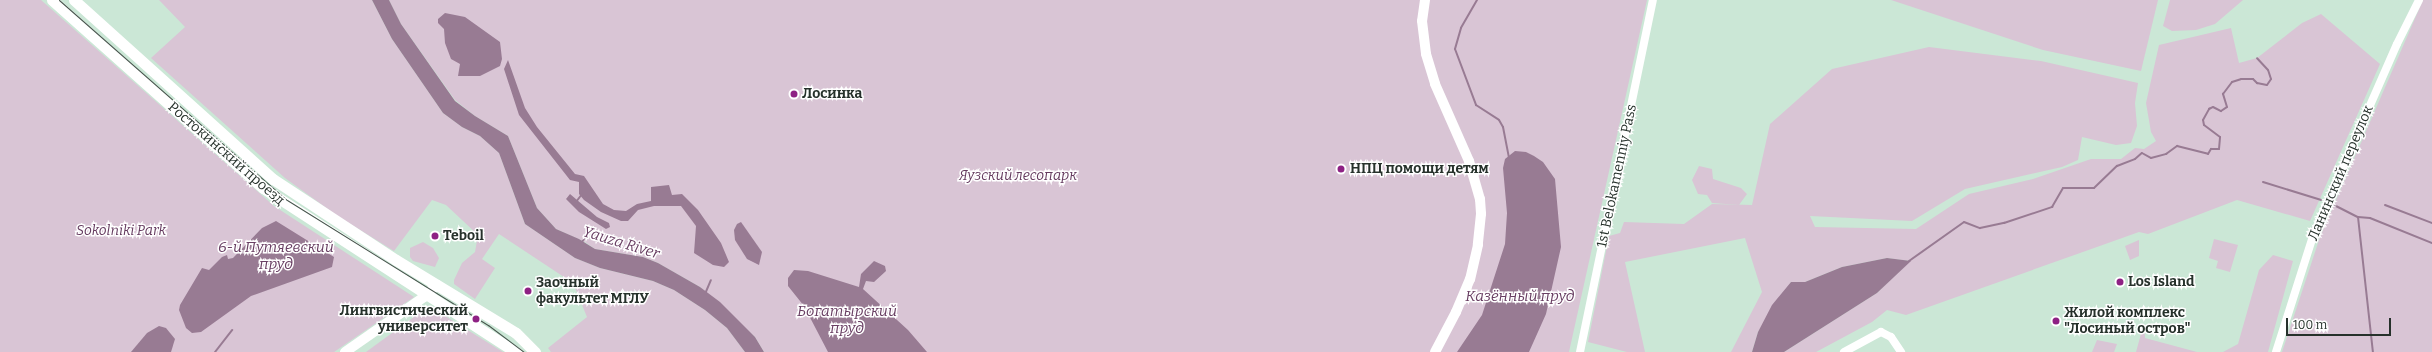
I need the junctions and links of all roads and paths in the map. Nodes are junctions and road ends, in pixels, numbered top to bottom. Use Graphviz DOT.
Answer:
graph roads {
  1 [pos="52,0"];
  2 [pos="74,0"];
  3 [pos="1425,0"];
  4 [pos="1653,0"];
  5 [pos="2419,0"];
  6 [pos="82,8"];
  7 [pos="73,19"];
  8 [pos="437,285"];
  9 [pos="427,294"];
  10 [pos="1899,350"];
  11 [pos="344,352"];
  12 [pos="516,352"];
  13 [pos="535,352"];
  14 [pos="1435,352"];
  15 [pos="1580,352"];
  16 [pos="1844,352"];
  17 [pos="2276,352"];
  1 -- 7 [label="main road, Ростокинский проезд"];
  2 -- 6 [label="main road, Ростокинский проезд"];
  3 -- 14 [label="street"];
  4 -- 15 [label="street, 1st Belokamenniy Pass"];
  5 -- 17 [label="street, Ланинский переулок"];
  6 -- 7 [label="main road"];
  6 -- 8 [label="main road, Ростокинский проезд"];
  7 -- 9 [label="main road, Ростокинский проезд"];
  8 -- 9 [label="street"];
  8 -- 13 [label="main road, Ростокинский проезд"];
  9 -- 11 [label="street"];
  9 -- 12 [label="main road, Ростокинский проезд"];
  10 -- 16 [label="street"];
}
